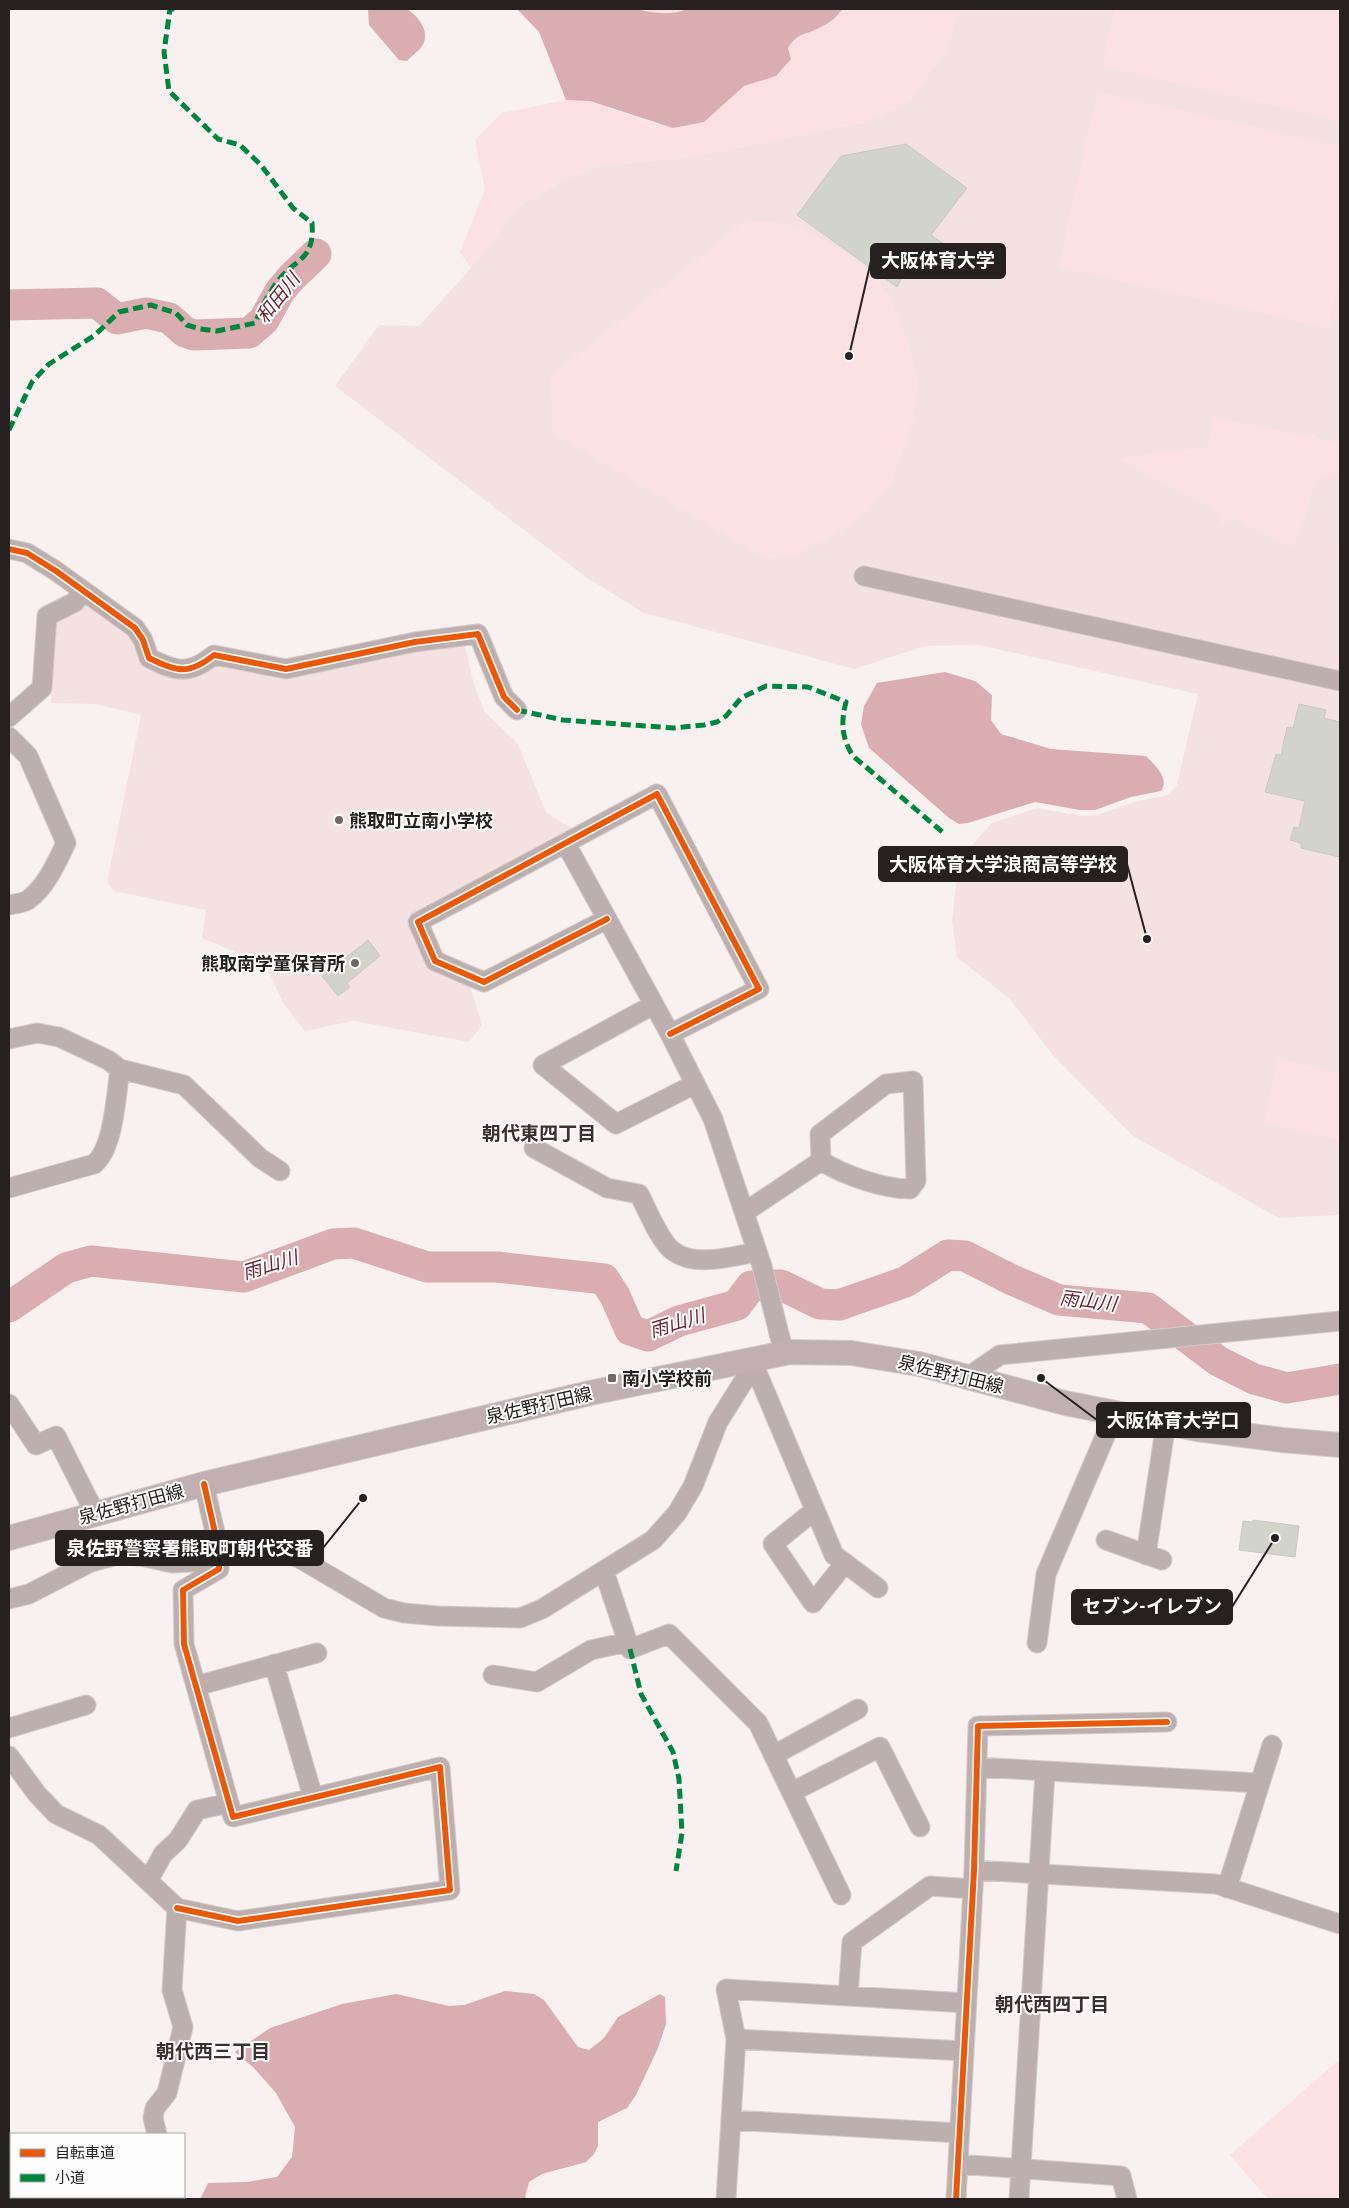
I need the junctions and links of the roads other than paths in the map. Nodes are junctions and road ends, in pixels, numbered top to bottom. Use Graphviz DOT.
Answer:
graph roads {
  1 [pos="9,549"];
  2 [pos="864,576"];
  3 [pos="82,590"];
  4 [pos="1340,681"];
  5 [pos="517,710"];
  6 [pos="9,717"];
  7 [pos="9,737"];
  8 [pos="566,844"];
  9 [pos="9,905"];
  10 [pos="606,919"];
  11 [pos="653,1005"];
  12 [pos="670,1034"];
  13 [pos="9,1039"];
  14 [pos="120,1069"];
  15 [pos="695,1084"];
  16 [pos="534,1148"];
  17 [pos="821,1161"];
  18 [pos="280,1171"];
  19 [pos="9,1188"];
  20 [pos="745,1212"];
  21 [pos="760,1259"];
  22 [pos="1340,1321"];
  23 [pos="784,1353"];
  24 [pos="754,1360"];
  25 [pos="968,1377"];
  26 [pos="9,1404"];
  27 [pos="1115,1413"];
  28 [pos="1166,1423"];
  29 [pos="1340,1445"];
  30 [pos="204,1484"];
  31 [pos="816,1510"];
  32 [pos="96,1513"];
  33 [pos="9,1538"];
  34 [pos="1106,1540"];
  35 [pos="220,1556"];
  36 [pos="845,1563"];
  37 [pos="604,1571"];
  38 [pos="878,1588"];
  39 [pos="9,1599"];
  40 [pos="628,1642"];
  41 [pos="1038,1643"];
  42 [pos="317,1653"];
  43 [pos="274,1664"];
  44 [pos="493,1675"];
  45 [pos="196,1686"];
  46 [pos="86,1705"];
  47 [pos="858,1709"];
  48 [pos="1167,1722"];
  49 [pos="9,1728"];
  50 [pos="1272,1745"];
  51 [pos="774,1755"];
  52 [pos="9,1756"];
  53 [pos="977,1767"];
  54 [pos="1045,1772"];
  55 [pos="1259,1783"];
  56 [pos="792,1792"];
  57 [pos="313,1797"];
  58 [pos="229,1803"];
  59 [pos="920,1827"];
  60 [pos="1038,1874"];
  61 [pos="974,1879"];
  62 [pos="148,1881"];
  63 [pos="1227,1888"];
  64 [pos="841,1895"];
  65 [pos="177,1908"];
  66 [pos="1340,1924"];
  67 [pos="848,1996"];
  68 [pos="967,2003"];
  69 [pos="736,2039"];
  70 [pos="964,2051"];
  71 [pos="731,2120"];
  72 [pos="157,2133"];
  73 [pos="960,2133"];
  74 [pos="958,2164"];
  75 [pos="1020,2169"];
  76 [pos="726,2199"];
  77 [pos="956,2199"];
  78 [pos="1019,2199"];
  79 [pos="1127,2199"];
  1 -- 3 [label="street"];
  2 -- 4 [label="street"];
  3 -- 5 [label="street"];
  3 -- 6 [label="street"];
  7 -- 9 [label="street"];
  8 -- 10 [label="street"];
  8 -- 10 [label="street"];
  8 -- 12 [label="street"];
  10 -- 11 [label="street"];
  11 -- 12 [label="street"];
  11 -- 15 [label="street"];
  12 -- 15 [label="street"];
  13 -- 14 [label="street"];
  14 -- 18 [label="street"];
  14 -- 19 [label="street"];
  15 -- 20 [label="street"];
  16 -- 21 [label="street"];
  17 -- 17 [label="street"];
  17 -- 20 [label="street"];
  20 -- 21 [label="street"];
  21 -- 23 [label="street"];
  22 -- 25 [label="street"];
  23 -- 24 [label="main road, 泉佐野打田線"];
  23 -- 25 [label="main road, 泉佐野打田線"];
  24 -- 30 [label="main road, 泉佐野打田線"];
  24 -- 31 [label="street"];
  24 -- 37 [label="street"];
  25 -- 27 [label="main road, 泉佐野打田線"];
  26 -- 32 [label="street"];
  27 -- 28 [label="main road, 泉佐野打田線"];
  27 -- 41 [label="street"];
  28 -- 29 [label="main road, 泉佐野打田線"];
  28 -- 34 [label="street"];
  30 -- 32 [label="main road, 泉佐野打田線"];
  30 -- 35 [label="street"];
  31 -- 36 [label="street"];
  31 -- 36 [label="street"];
  32 -- 33 [label="main road, 泉佐野打田線"];
  35 -- 37 [label="street"];
  35 -- 39 [label="street"];
  35 -- 45 [label="street"];
  36 -- 38 [label="street"];
  37 -- 40 [label="street"];
  40 -- 44 [label="street"];
  40 -- 51 [label="street"];
  42 -- 43 [label="street"];
  43 -- 45 [label="street"];
  43 -- 57 [label="street"];
  45 -- 58 [label="street"];
  46 -- 49 [label="street"];
  47 -- 51 [label="street"];
  48 -- 53 [label="street"];
  50 -- 55 [label="street"];
  51 -- 56 [label="street"];
  52 -- 62 [label="street"];
  53 -- 54 [label="street"];
  53 -- 61 [label="street"];
  54 -- 55 [label="street"];
  54 -- 60 [label="street"];
  55 -- 63 [label="street"];
  56 -- 59 [label="street"];
  56 -- 64 [label="street"];
  57 -- 58 [label="street"];
  57 -- 65 [label="street"];
  58 -- 62 [label="street"];
  60 -- 61 [label="street"];
  60 -- 63 [label="street"];
  60 -- 75 [label="street"];
  61 -- 67 [label="street"];
  61 -- 68 [label="street"];
  62 -- 65 [label="street"];
  63 -- 66 [label="street"];
  65 -- 72 [label="street"];
  67 -- 68 [label="street"];
  67 -- 69 [label="street"];
  68 -- 70 [label="street"];
  69 -- 70 [label="street"];
  69 -- 71 [label="street"];
  70 -- 73 [label="street"];
  71 -- 73 [label="street"];
  71 -- 76 [label="street"];
  73 -- 74 [label="street"];
  74 -- 75 [label="street"];
  74 -- 77 [label="street"];
  75 -- 78 [label="street"];
  75 -- 79 [label="street"];
}
